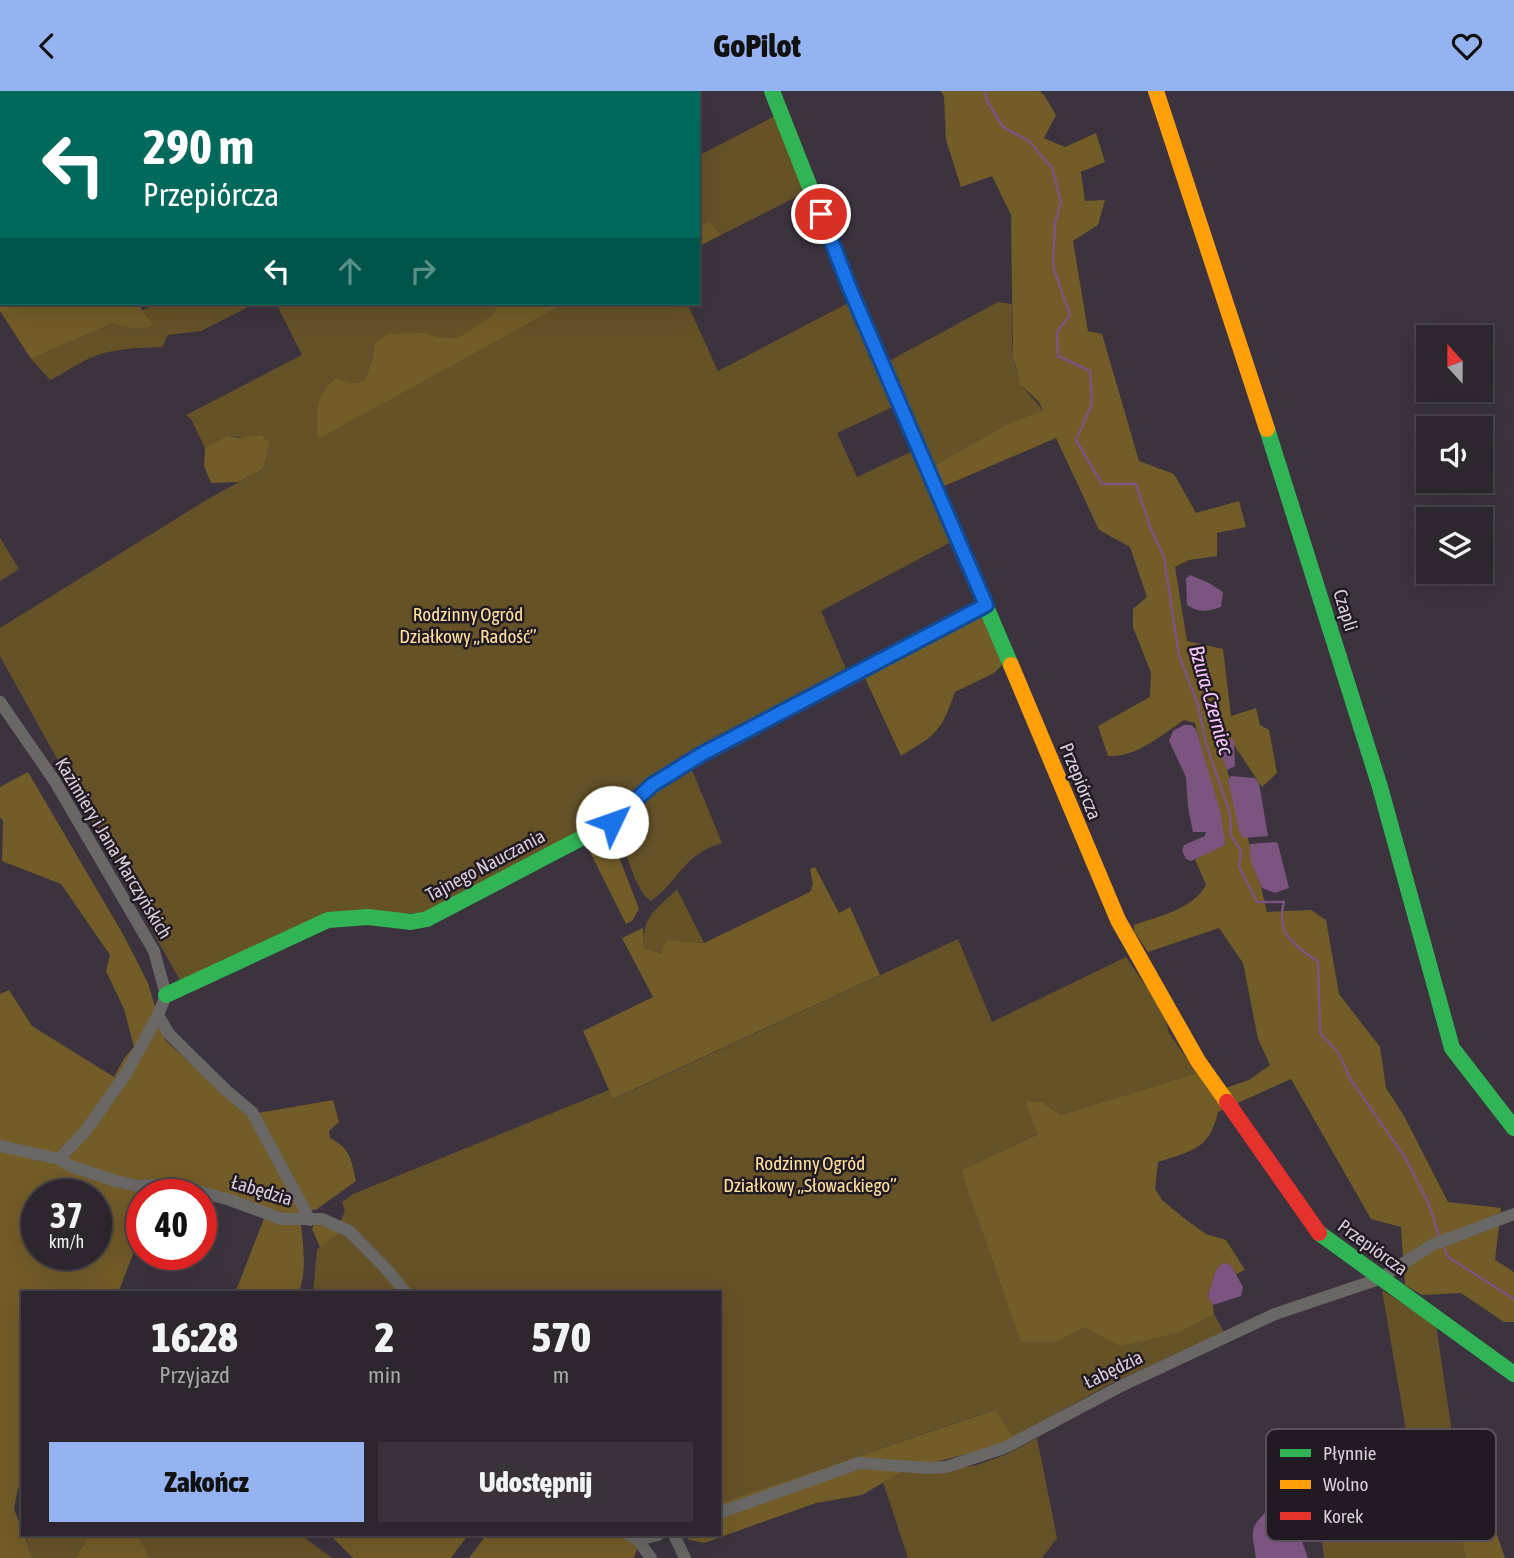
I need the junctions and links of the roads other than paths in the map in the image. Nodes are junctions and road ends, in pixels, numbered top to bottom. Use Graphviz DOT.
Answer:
graph roads {
  1 [pos="772,91"];
  2 [pos="1156,91"];
  3 [pos="986,605"];
  4 [pos="0,702"];
  5 [pos="166,995"];
  6 [pos="158,1014"];
  7 [pos="1514,1128"];
  8 [pos="0,1146"];
  9 [pos="59,1159"];
  10 [pos="1514,1214"];
  11 [pos="310,1220"];
  12 [pos="1379,1279"];
  13 [pos="404,1291"];
  14 [pos="1514,1374"];
  15 [pos="721,1512"];
  16 [pos="674,1536"];
  17 [pos="634,1537"];
  18 [pos="651,1558"];
  19 [pos="685,1558"];
  1 -- 3 [label="street, Przepiórcza"];
  2 -- 7 [label="street, Czapli"];
  3 -- 5 [label="street, Tajnego Nauczania"];
  3 -- 12 [label="street, Przepiórcza"];
  4 -- 5 [label="street, Kazimiery i Jana Marczyńskich"];
  5 -- 6 [label="street"];
  6 -- 9 [label="street"];
  6 -- 11 [label="street"];
  8 -- 9 [label="street, Łabędzia"];
  9 -- 11 [label="street, Łabędzia"];
  10 -- 12 [label="street, Łabędzia"];
  11 -- 13 [label="street, Łabędzia"];
  12 -- 14 [label="street, Przepiórcza"];
  12 -- 15 [label="street, Łabędzia"];
  16 -- 19 [label="street"];
  17 -- 18 [label="street"];
}
